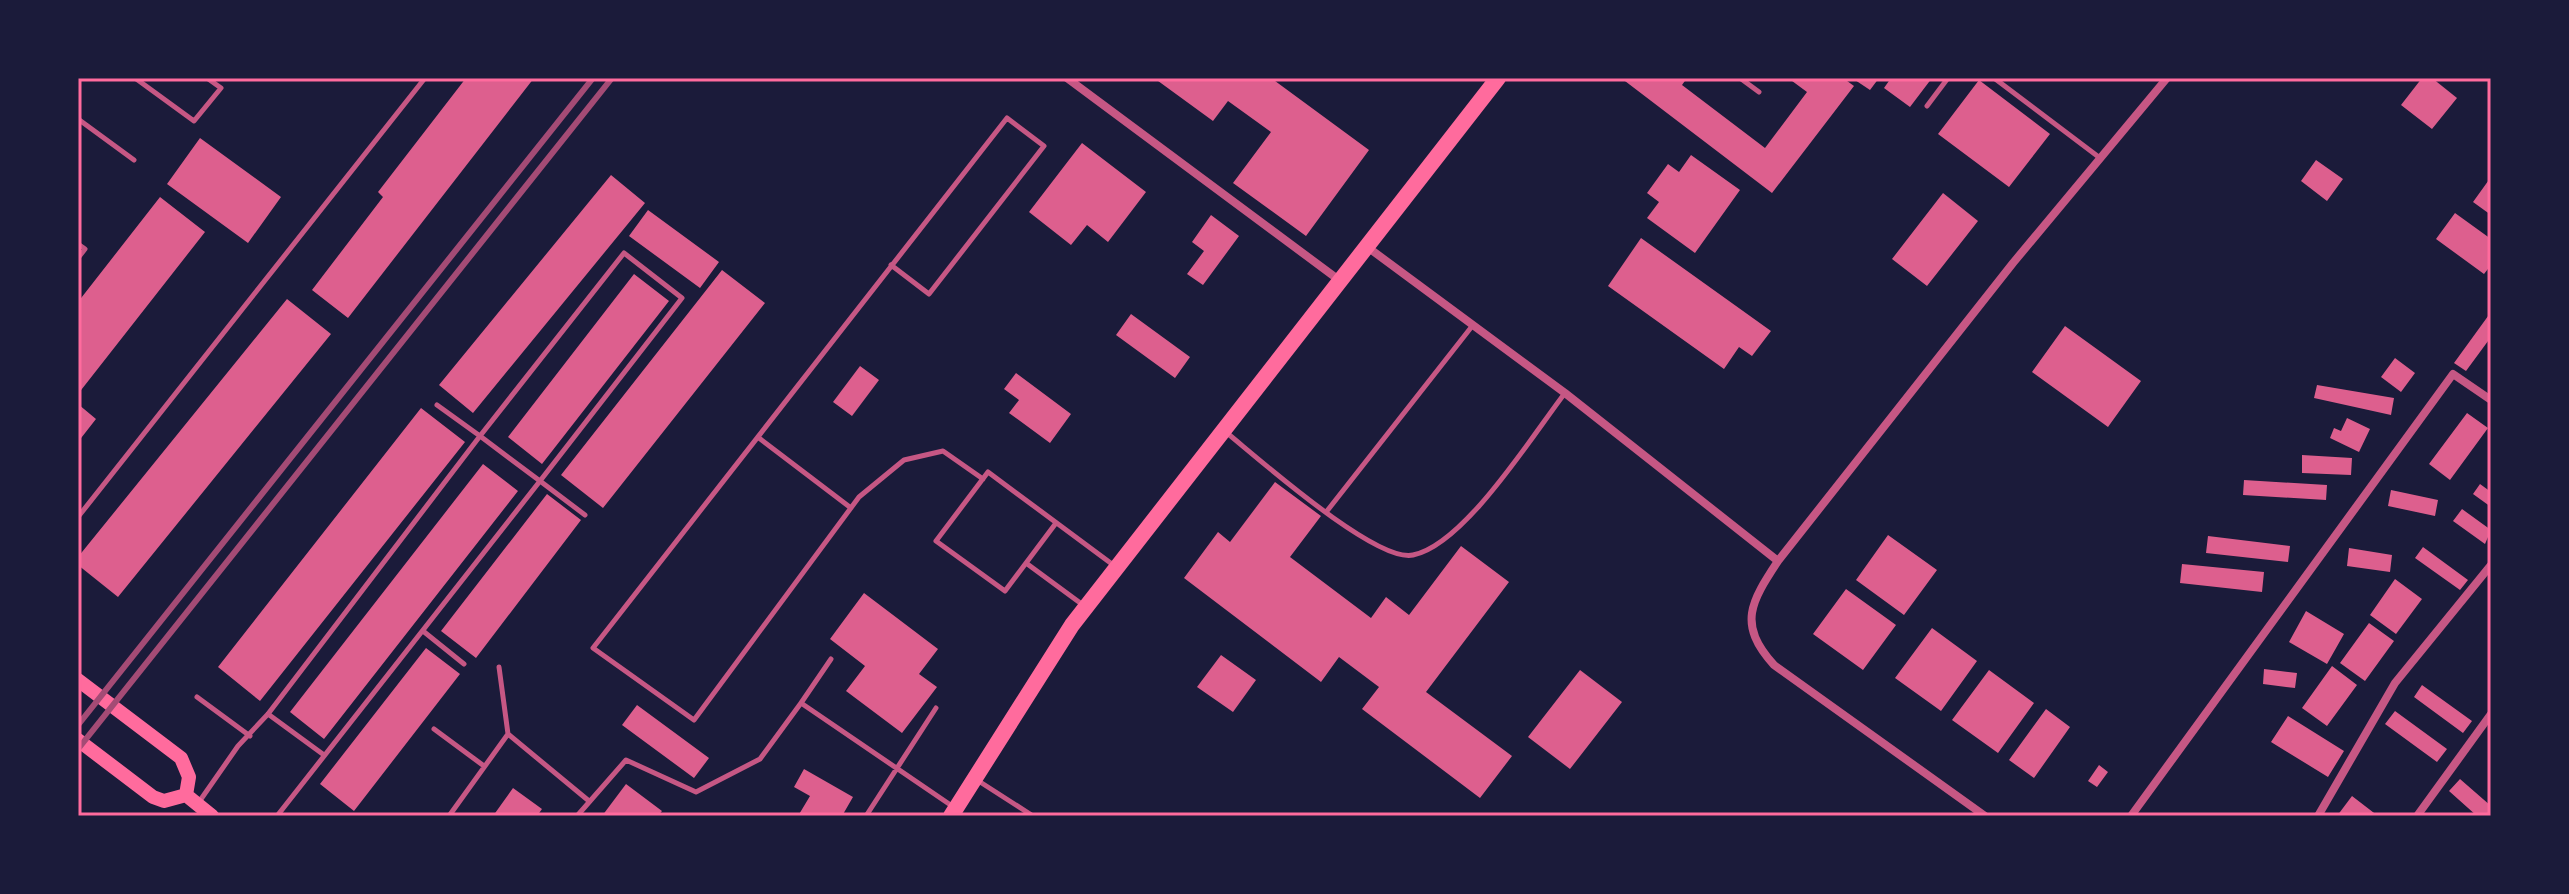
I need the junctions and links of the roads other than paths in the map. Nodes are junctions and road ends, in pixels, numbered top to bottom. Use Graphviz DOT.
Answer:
graph roads {
  1 [pos="135,78"];
  2 [pos="207,78"];
  3 [pos="425,78"];
  4 [pos="1067,78"];
  5 [pos="1498,78"];
  6 [pos="1740,78"];
  7 [pos="1948,78"];
  8 [pos="1994,78"];
  9 [pos="2167,78"];
  10 [pos="1759,92"];
  11 [pos="1927,106"];
  12 [pos="78,119"];
  13 [pos="2100,158"];
  14 [pos="134,160"];
  15 [pos="78,244"];
  16 [pos="1366,246"];
  17 [pos="78,258"];
  18 [pos="891,265"];
  19 [pos="1339,280"];
  20 [pos="1473,325"];
  21 [pos="1565,393"];
  22 [pos="2491,400"];
  23 [pos="437,405"];
  24 [pos="1223,430"];
  25 [pos="480,436"];
  26 [pos="759,438"];
  27 [pos="983,479"];
  28 [pos="540,481"];
  29 [pos="851,508"];
  30 [pos="1327,511"];
  31 [pos="585,515"];
  32 [pos="78,517"];
  33 [pos="1056,523"];
  34 [pos="1778,561"];
  35 [pos="1026,563"];
  36 [pos="2491,565"];
  37 [pos="1116,567"];
  38 [pos="1086,607"];
  39 [pos="423,631"];
  40 [pos="831,659"];
  41 [pos="464,664"];
  42 [pos="499,667"];
  43 [pos="78,680"];
  44 [pos="197,697"];
  45 [pos="801,703"];
  46 [pos="936,708"];
  47 [pos="268,714"];
  48 [pos="2491,714"];
  49 [pos="434,729"];
  50 [pos="508,734"];
  51 [pos="250,736"];
  52 [pos="80,742"];
  53 [pos="324,755"];
  54 [pos="484,766"];
  55 [pos="897,768"];
  56 [pos="974,779"];
  57 [pos="192,799"];
  58 [pos="589,801"];
  59 [pos="953,812"];
  60 [pos="212,816"];
  61 [pos="277,816"];
  62 [pos="449,816"];
  63 [pos="577,816"];
  64 [pos="866,816"];
  65 [pos="1033,816"];
  66 [pos="1985,816"];
  67 [pos="2131,816"];
  68 [pos="2318,816"];
  69 [pos="2417,816"];
  1 -- 2 [label="lane"];
  3 -- 32 [label="lane"];
  4 -- 19 [label="street"];
  5 -- 16 [label="main road"];
  6 -- 10 [label="lane"];
  7 -- 11 [label="lane"];
  8 -- 13 [label="lane"];
  9 -- 13 [label="street"];
  12 -- 14 [label="lane"];
  13 -- 34 [label="street"];
  15 -- 17 [label="lane"];
  16 -- 19 [label="main road"];
  16 -- 20 [label="street"];
  18 -- 18 [label="lane"];
  18 -- 26 [label="lane"];
  19 -- 24 [label="main road"];
  20 -- 21 [label="street"];
  20 -- 30 [label="lane"];
  21 -- 30 [label="lane"];
  21 -- 34 [label="street"];
  22 -- 67 [label="street"];
  23 -- 25 [label="lane"];
  24 -- 30 [label="lane"];
  24 -- 37 [label="main road"];
  25 -- 28 [label="lane"];
  25 -- 28 [label="lane"];
  25 -- 47 [label="lane"];
  26 -- 29 [label="lane"];
  26 -- 29 [label="lane"];
  27 -- 29 [label="lane"];
  27 -- 33 [label="lane"];
  27 -- 35 [label="lane"];
  28 -- 31 [label="lane"];
  28 -- 39 [label="lane"];
  33 -- 35 [label="lane"];
  33 -- 37 [label="lane"];
  34 -- 66 [label="street"];
  35 -- 38 [label="lane"];
  36 -- 68 [label="street"];
  37 -- 38 [label="main road"];
  38 -- 56 [label="main road"];
  39 -- 41 [label="lane"];
  39 -- 53 [label="lane"];
  40 -- 45 [label="lane"];
  42 -- 50 [label="lane"];
  43 -- 57 [label="main road"];
  44 -- 51 [label="lane"];
  45 -- 55 [label="lane"];
  45 -- 58 [label="lane"];
  46 -- 55 [label="lane"];
  47 -- 51 [label="lane"];
  47 -- 53 [label="lane"];
  48 -- 69 [label="street"];
  49 -- 54 [label="lane"];
  50 -- 54 [label="lane"];
  50 -- 58 [label="lane"];
  51 -- 57 [label="lane"];
  52 -- 57 [label="main road"];
  53 -- 61 [label="lane"];
  54 -- 62 [label="lane"];
  55 -- 59 [label="lane"];
  55 -- 64 [label="lane"];
  56 -- 59 [label="main road"];
  56 -- 65 [label="lane"];
  57 -- 60 [label="main road"];
  58 -- 63 [label="lane"];
}
